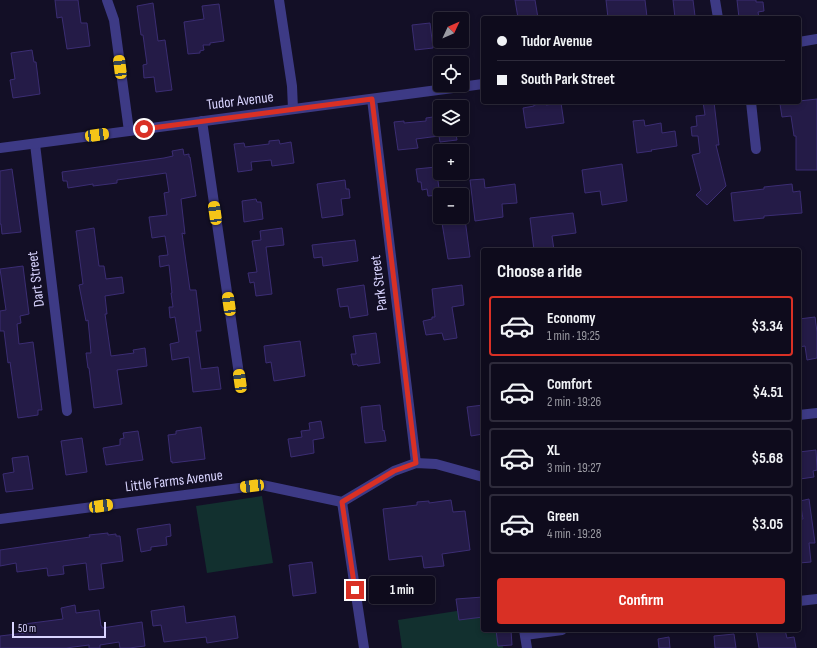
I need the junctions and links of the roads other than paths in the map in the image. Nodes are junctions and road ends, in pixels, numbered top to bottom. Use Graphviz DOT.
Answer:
graph roads {
  1 [pos="107,0"];
  2 [pos="279,0"];
  3 [pos="715,0"];
  4 [pos="718,16"];
  5 [pos="817,39"];
  6 [pos="801,42"];
  7 [pos="481,84"];
  8 [pos="372,99"];
  9 [pos="750,104"];
  10 [pos="293,109"];
  11 [pos="202,121"];
  12 [pos="128,131"];
  13 [pos="35,144"];
  14 [pos="0,148"];
  15 [pos="756,149"];
  16 [pos="240,381"];
  17 [pos="67,411"];
  18 [pos="817,413"];
  19 [pos="801,415"];
  20 [pos="416,463"];
  21 [pos="481,476"];
  22 [pos="342,502"];
  23 [pos="0,519"];
  24 [pos="817,600"];
  25 [pos="801,601"];
  26 [pos="524,632"];
  27 [pos="364,648"];
  28 [pos="527,648"];
  1 -- 12 [label="street"];
  2 -- 10 [label="street"];
  3 -- 4 [label="street"];
  5 -- 6 [label="street"];
  7 -- 8 [label="street, Tudor Avenue"];
  8 -- 10 [label="street, Tudor Avenue"];
  8 -- 20 [label="street, Park Street"];
  9 -- 15 [label="street"];
  10 -- 11 [label="street, Tudor Avenue"];
  11 -- 12 [label="street, Tudor Avenue"];
  11 -- 16 [label="street"];
  12 -- 13 [label="street, Tudor Avenue"];
  13 -- 14 [label="street, Tudor Avenue"];
  13 -- 17 [label="street, Dart Street"];
  18 -- 19 [label="street"];
  20 -- 21 [label="street"];
  20 -- 22 [label="street"];
  22 -- 23 [label="street, Little Farms Avenue"];
  22 -- 27 [label="street"];
  24 -- 25 [label="street"];
  26 -- 28 [label="street"];
}
